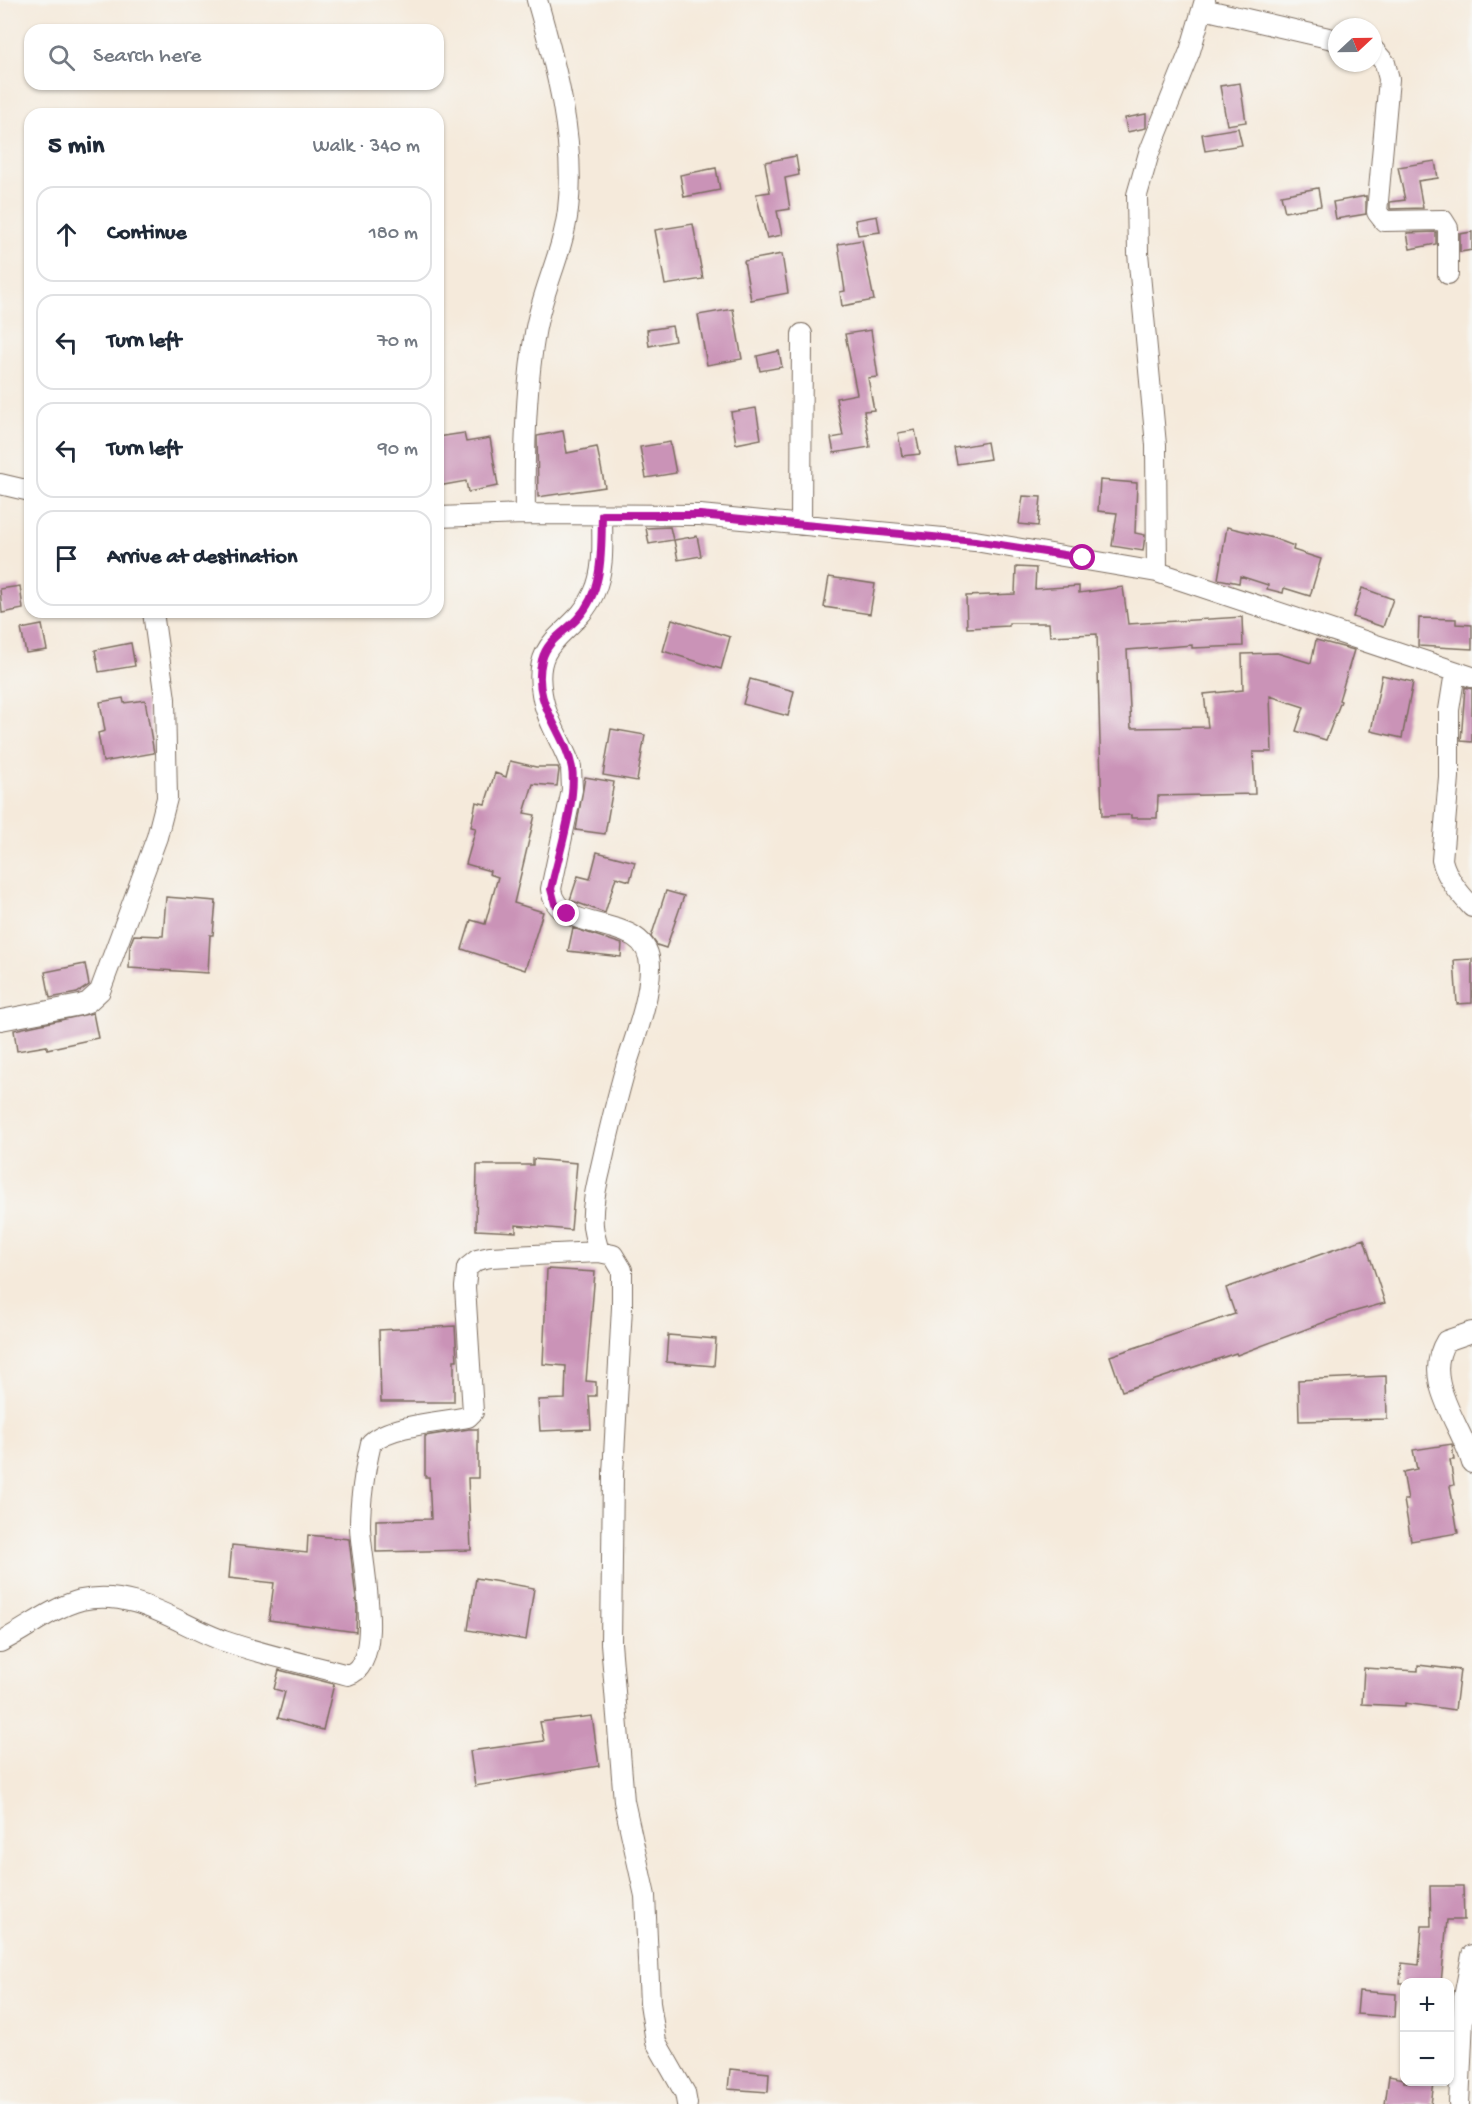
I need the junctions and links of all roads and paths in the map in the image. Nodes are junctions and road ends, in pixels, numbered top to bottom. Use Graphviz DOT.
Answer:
graph roads {
  1 [pos="537,0"];
  2 [pos="1204,4"];
  3 [pos="1328,38"];
  4 [pos="1382,60"];
  5 [pos="1448,274"];
  6 [pos="802,334"];
  7 [pos="0,484"];
  8 [pos="24,489"];
  9 [pos="525,514"];
  10 [pos="602,515"];
  11 [pos="444,517"];
  12 [pos="801,525"];
  13 [pos="1157,572"];
  14 [pos="154,618"];
  15 [pos="1464,674"];
  16 [pos="1472,907"];
  17 [pos="2,1020"];
  18 [pos="599,1252"];
  19 [pos="1472,1332"];
  20 [pos="1472,1463"];
  21 [pos="0,1642"];
  22 [pos="1472,1955"];
  23 [pos="687,2104"];
  24 [pos="1459,2104"];
  1 -- 9 [label="street"];
  2 -- 3 [label="street"];
  2 -- 13 [label="street"];
  4 -- 5 [label="street"];
  6 -- 12 [label="street"];
  7 -- 8 [label="street"];
  9 -- 10 [label="street"];
  9 -- 11 [label="street"];
  10 -- 12 [label="street"];
  10 -- 18 [label="street"];
  12 -- 13 [label="street"];
  13 -- 15 [label="street"];
  14 -- 17 [label="street"];
  15 -- 16 [label="street"];
  18 -- 21 [label="street"];
  18 -- 23 [label="street"];
  19 -- 20 [label="street"];
  22 -- 24 [label="street"];
}
